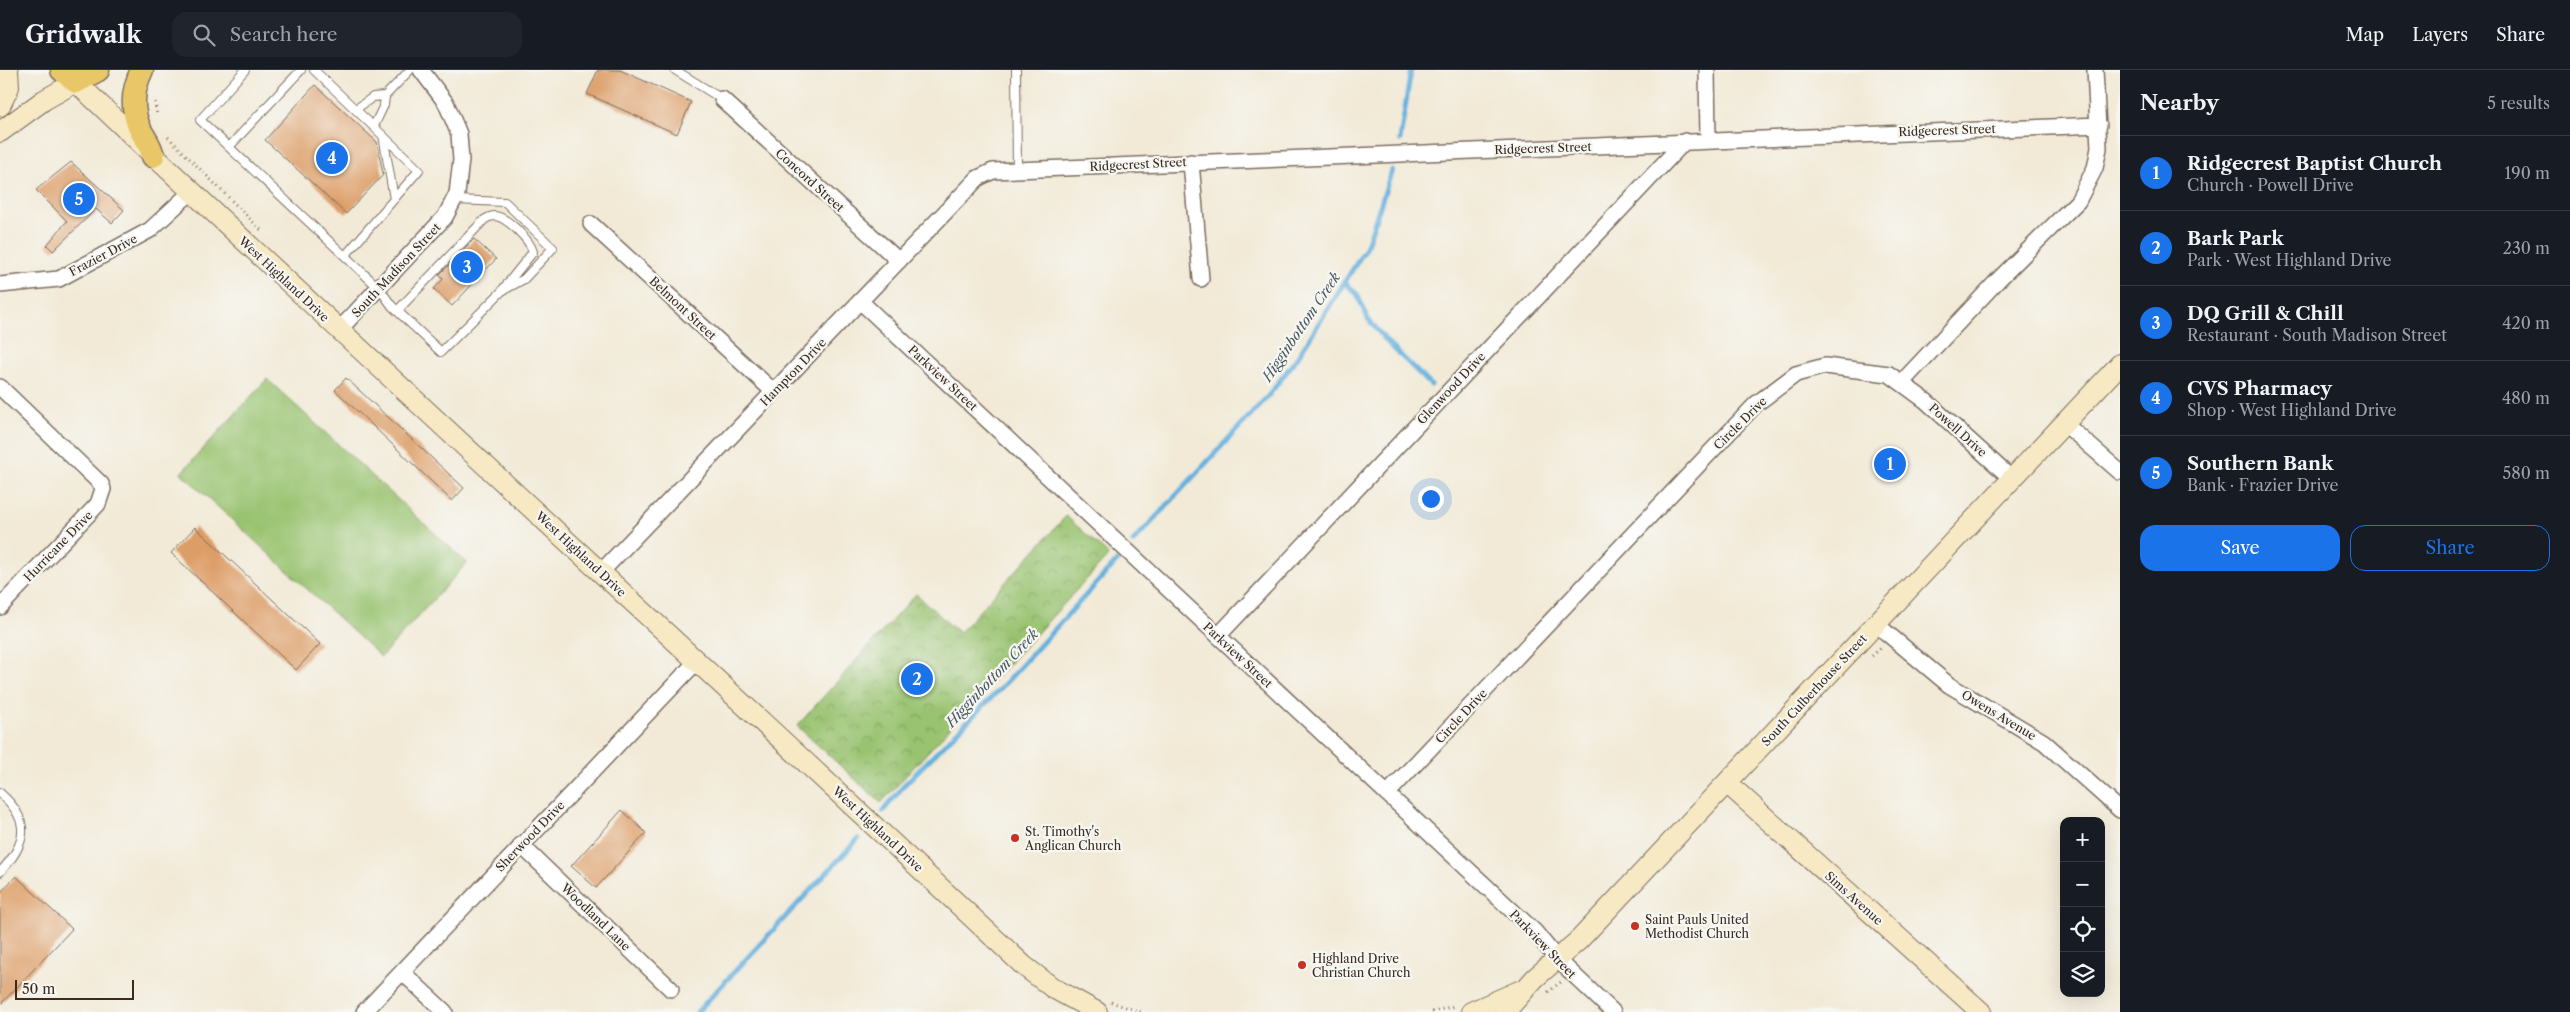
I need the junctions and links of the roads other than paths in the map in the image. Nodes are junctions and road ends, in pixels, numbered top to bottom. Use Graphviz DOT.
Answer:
graph roads {
  1 [pos="8,70"];
  2 [pos="98,70"];
  3 [pos="142,70"];
  4 [pos="245,70"];
  5 [pos="301,70"];
  6 [pos="314,70"];
  7 [pos="410,70"];
  8 [pos="421,70"];
  9 [pos="675,70"];
  10 [pos="1016,70"];
  11 [pos="1706,70"];
  12 [pos="2096,70"];
  13 [pos="69,76"];
  14 [pos="385,96"];
  15 [pos="722,99"];
  16 [pos="0,106"];
  17 [pos="356,109"];
  18 [pos="374,126"];
  19 [pos="2099,126"];
  20 [pos="0,132"];
  21 [pos="383,135"];
  22 [pos="1708,140"];
  23 [pos="1685,141"];
  24 [pos="229,147"];
  25 [pos="153,156"];
  26 [pos="1192,162"];
  27 [pos="1017,170"];
  28 [pos="987,173"];
  29 [pos="191,192"];
  30 [pos="394,199"];
  31 [pos="454,200"];
  32 [pos="591,224"];
  33 [pos="345,256"];
  34 [pos="899,261"];
  35 [pos="1201,279"];
  36 [pos="0,285"];
  37 [pos="379,288"];
  38 [pos="502,291"];
  39 [pos="860,301"];
  40 [pos="397,311"];
  41 [pos="339,330"];
  42 [pos="2120,364"];
  43 [pos="1902,382"];
  44 [pos="0,387"];
  45 [pos="774,392"];
  46 [pos="2065,424"];
  47 [pos="2120,472"];
  48 [pos="2013,480"];
  49 [pos="601,572"];
  50 [pos="0,606"];
  51 [pos="1876,624"];
  52 [pos="1218,636"];
  53 [pos="697,661"];
  54 [pos="1727,783"];
  55 [pos="0,793"];
  56 [pos="1387,794"];
  57 [pos="2120,810"];
  58 [pos="521,845"];
  59 [pos="0,872"];
  60 [pos="1557,959"];
  61 [pos="402,972"];
  62 [pos="1528,987"];
  63 [pos="672,990"];
  64 [pos="364,1012"];
  65 [pos="444,1012"];
  66 [pos="1097,1012"];
  67 [pos="1471,1012"];
  68 [pos="1505,1012"];
  69 [pos="1613,1012"];
  70 [pos="1981,1012"];
  1 -- 16 [label="street"];
  2 -- 13 [label="main road"];
  3 -- 25 [label="main road"];
  4 -- 24 [label="lane"];
  5 -- 24 [label="lane"];
  6 -- 17 [label="lane"];
  7 -- 14 [label="lane"];
  8 -- 31 [label="street, South Madison Street"];
  9 -- 15 [label="lane"];
  10 -- 27 [label="lane"];
  11 -- 22 [label="street"];
  12 -- 19 [label="street"];
  13 -- 20 [label="street"];
  13 -- 25 [label="street, West Highland Drive"];
  14 -- 17 [label="lane"];
  14 -- 18 [label="lane"];
  15 -- 34 [label="street, Concord Street"];
  17 -- 18 [label="lane"];
  18 -- 21 [label="lane"];
  19 -- 22 [label="street, Ridgecrest Street"];
  19 -- 43 [label="street"];
  21 -- 30 [label="lane"];
  21 -- 30 [label="lane"];
  22 -- 23 [label="street, Ridgecrest Street"];
  23 -- 26 [label="street, Ridgecrest Street"];
  23 -- 52 [label="street, Glenwood Drive"];
  24 -- 33 [label="lane"];
  25 -- 29 [label="street, West Highland Drive"];
  26 -- 27 [label="street, Ridgecrest Street"];
  26 -- 35 [label="street"];
  27 -- 28 [label="street, Ridgecrest Street"];
  28 -- 34 [label="street, Hampton Drive"];
  29 -- 36 [label="street, Frazier Drive"];
  29 -- 41 [label="street, West Highland Drive"];
  30 -- 33 [label="lane"];
  31 -- 37 [label="street, South Madison Street"];
  31 -- 38 [label="lane"];
  32 -- 45 [label="street, Belmont Street"];
  33 -- 37 [label="lane"];
  34 -- 39 [label="street, Hampton Drive"];
  37 -- 40 [label="lane"];
  37 -- 41 [label="street, South Madison Street"];
  38 -- 40 [label="lane"];
  38 -- 40 [label="lane"];
  39 -- 45 [label="street, Hampton Drive"];
  39 -- 52 [label="street, Parkview Street"];
  41 -- 49 [label="street, West Highland Drive"];
  42 -- 46 [label="street, South Culberhouse Street"];
  43 -- 48 [label="street, Powell Drive"];
  43 -- 56 [label="street, Circle Drive"];
  44 -- 50 [label="street, Hurricane Drive"];
  45 -- 49 [label="street, Hampton Drive"];
  46 -- 47 [label="street"];
  46 -- 48 [label="street, South Culberhouse Street"];
  48 -- 51 [label="street, South Culberhouse Street"];
  49 -- 53 [label="street, West Highland Drive"];
  51 -- 54 [label="street, South Culberhouse Street"];
  51 -- 57 [label="street, Owens Avenue"];
  52 -- 56 [label="street, Parkview Street"];
  53 -- 58 [label="street, Sherwood Drive"];
  53 -- 66 [label="street, West Highland Drive"];
  54 -- 60 [label="street, South Culberhouse Street"];
  54 -- 70 [label="street, Sims Avenue"];
  55 -- 59 [label="lane"];
  56 -- 60 [label="street, Parkview Street"];
  58 -- 61 [label="street, Sherwood Drive"];
  58 -- 63 [label="street, Woodland Lane"];
  60 -- 62 [label="street, South Culberhouse Street"];
  60 -- 69 [label="street, Parkview Street"];
  61 -- 64 [label="street, Sherwood Drive"];
  61 -- 65 [label="street"];
  62 -- 67 [label="street"];
  62 -- 68 [label="street, South Culberhouse Street"];
}
